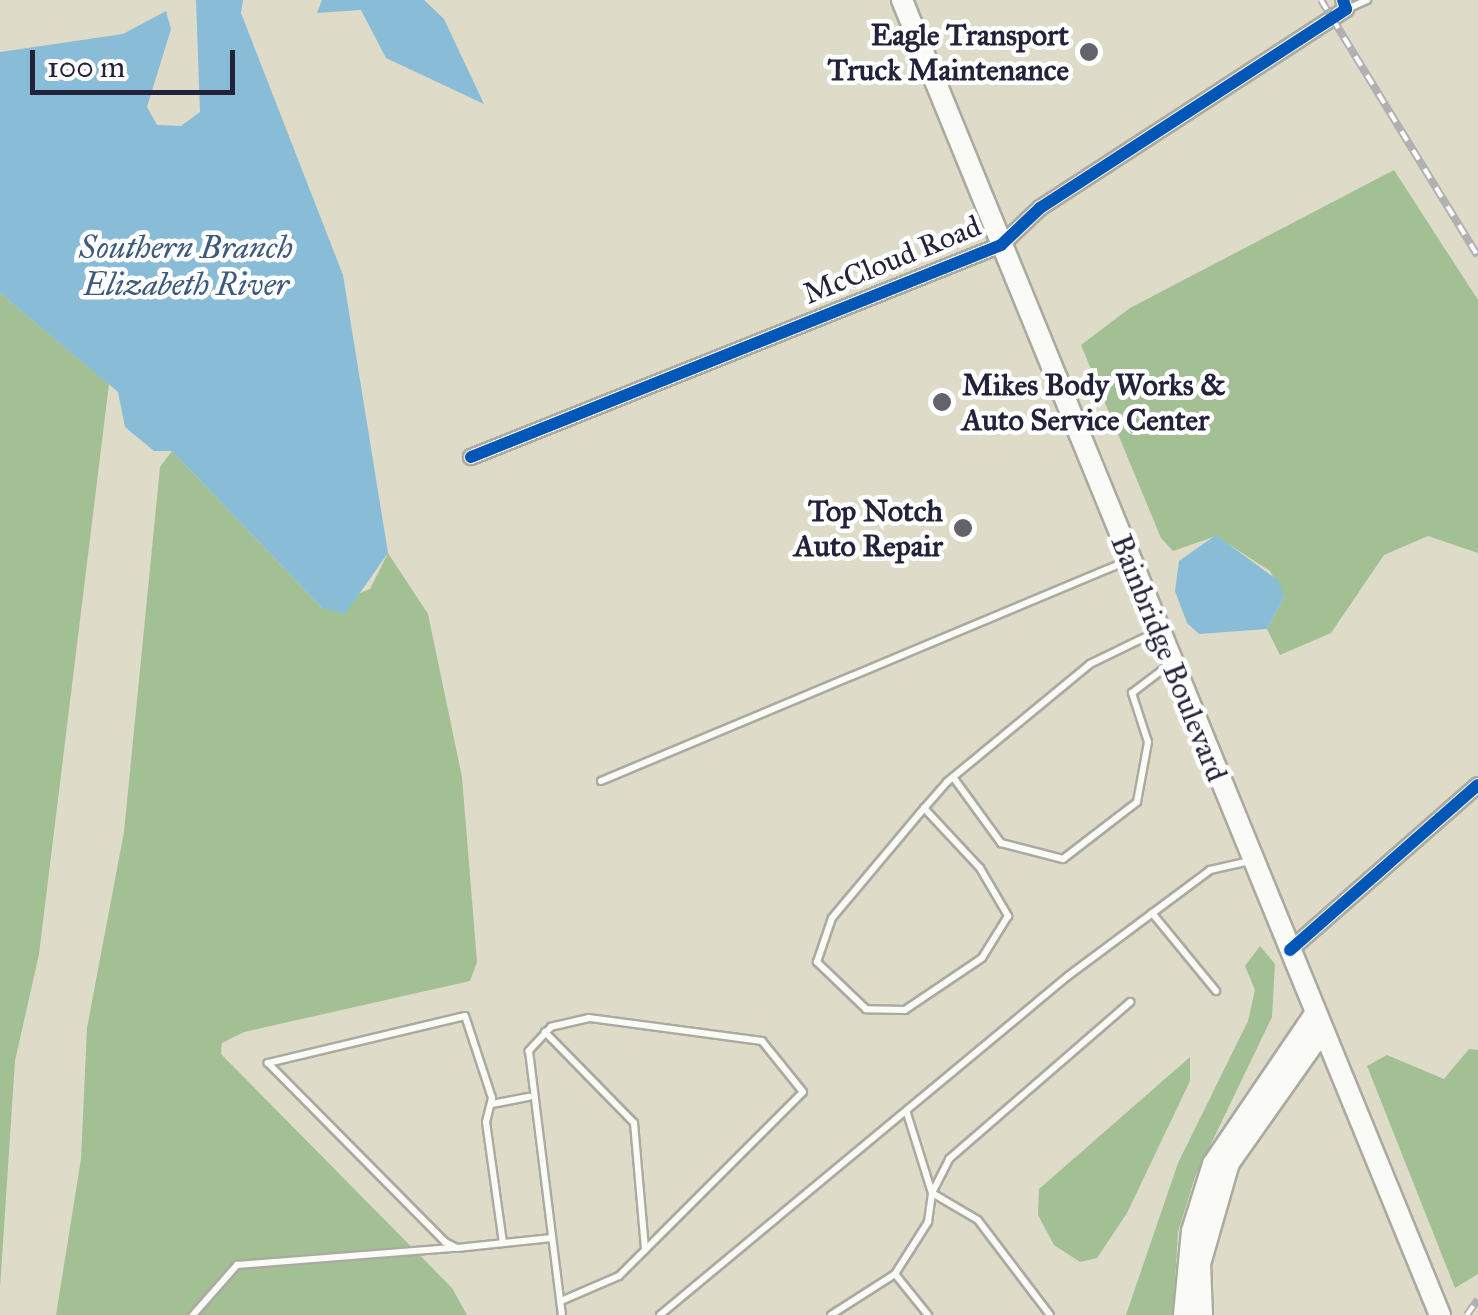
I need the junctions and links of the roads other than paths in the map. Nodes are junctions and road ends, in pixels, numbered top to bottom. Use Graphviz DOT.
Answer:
graph roads {
  1 [pos="902,0"];
  2 [pos="1367,0"];
  3 [pos="1344,5"];
  4 [pos="1001,245"];
  5 [pos="470,457"];
  6 [pos="1128,560"];
  7 [pos="1157,631"];
  8 [pos="1171,664"];
  9 [pos="953,777"];
  10 [pos="601,781"];
  11 [pos="1478,785"];
  12 [pos="924,808"];
  13 [pos="1252,860"];
  14 [pos="1152,914"];
  15 [pos="1290,950"];
  16 [pos="1216,991"];
  17 [pos="1130,1002"];
  18 [pos="1319,1022"];
  19 [pos="544,1032"];
  20 [pos="530,1096"];
  21 [pos="492,1104"];
  22 [pos="907,1112"];
  23 [pos="932,1193"];
  24 [pos="551,1238"];
  25 [pos="503,1243"];
  26 [pos="457,1248"];
  27 [pos="645,1250"];
  28 [pos="895,1274"];
  29 [pos="561,1301"];
  30 [pos="193,1315"];
  31 [pos="562,1315"];
  32 [pos="660,1315"];
  33 [pos="831,1315"];
  34 [pos="928,1315"];
  35 [pos="1050,1315"];
  36 [pos="1184,1315"];
  37 [pos="1202,1315"];
  38 [pos="1440,1315"];
  1 -- 4 [label="main road, Bainbridge Boulevard"];
  2 -- 3 [label="lane"];
  3 -- 4 [label="street, McCloud Road"];
  4 -- 5 [label="street, McCloud Road"];
  4 -- 6 [label="main road, Bainbridge Boulevard"];
  6 -- 7 [label="main road, Bainbridge Boulevard"];
  6 -- 10 [label="lane"];
  7 -- 8 [label="main road, Bainbridge Boulevard"];
  7 -- 9 [label="lane"];
  8 -- 9 [label="lane"];
  8 -- 13 [label="main road, Bainbridge Boulevard"];
  9 -- 12 [label="lane"];
  11 -- 15 [label="street"];
  12 -- 12 [label="lane"];
  13 -- 14 [label="lane"];
  13 -- 15 [label="main road, Bainbridge Boulevard"];
  14 -- 16 [label="lane"];
  14 -- 22 [label="lane"];
  15 -- 18 [label="main road, Bainbridge Boulevard"];
  17 -- 23 [label="lane"];
  18 -- 36 [label="main road"];
  18 -- 37 [label="main road"];
  18 -- 38 [label="main road, Bainbridge Boulevard"];
  19 -- 20 [label="lane"];
  19 -- 27 [label="lane"];
  19 -- 27 [label="lane"];
  20 -- 21 [label="lane"];
  20 -- 24 [label="lane"];
  21 -- 25 [label="lane"];
  21 -- 26 [label="lane"];
  22 -- 23 [label="lane"];
  22 -- 32 [label="lane"];
  23 -- 28 [label="lane"];
  23 -- 35 [label="lane"];
  24 -- 25 [label="lane"];
  24 -- 29 [label="lane"];
  25 -- 26 [label="lane"];
  26 -- 30 [label="lane"];
  27 -- 29 [label="lane"];
  28 -- 33 [label="lane"];
  28 -- 34 [label="lane"];
  29 -- 31 [label="lane"];
}
